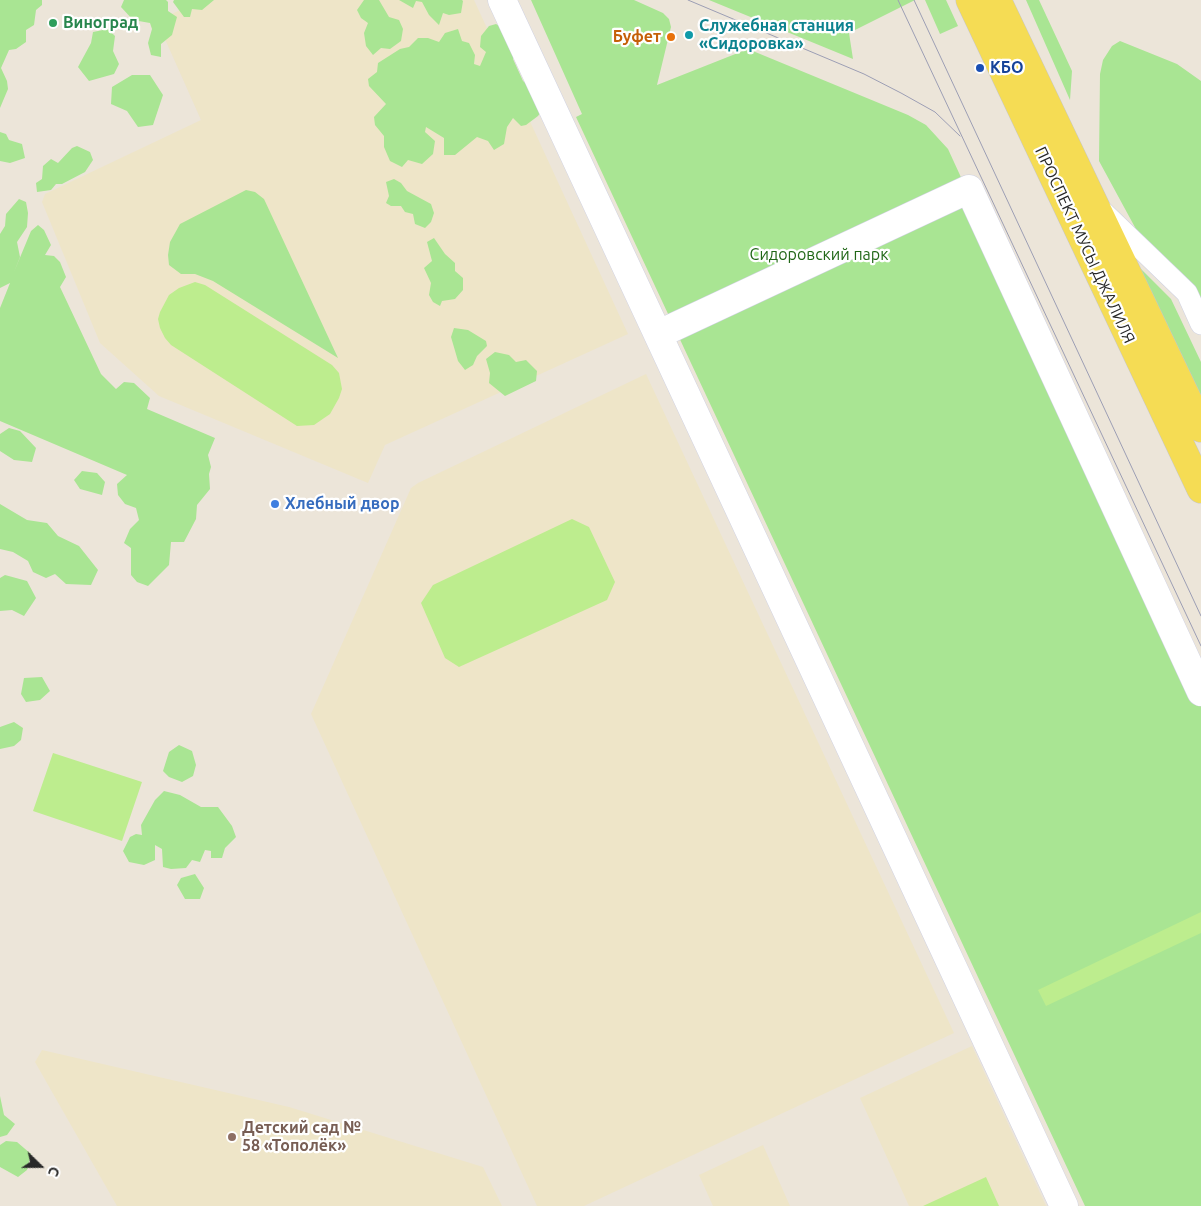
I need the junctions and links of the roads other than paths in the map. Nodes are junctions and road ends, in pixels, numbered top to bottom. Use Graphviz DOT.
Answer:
graph roads {
  1 [pos="502,0"];
  2 [pos="970,0"];
  3 [pos="997,0"];
  4 [pos="1094,204"];
  5 [pos="1201,324"];
  6 [pos="658,334"];
  7 [pos="1201,428"];
  8 [pos="1201,489"];
  9 [pos="1201,692"];
  10 [pos="1064,1206"];
  1 -- 6 [label="street"];
  2 -- 8 [label="main road, ПРОСПЕКТ МУСЫ ДЖАЛИЛЯ"];
  3 -- 4 [label="main road, ПРОСПЕКТ МУСЫ ДЖАЛИЛЯ"];
  4 -- 5 [label="street"];
  4 -- 7 [label="main road, ПРОСПЕКТ МУСЫ ДЖАЛИЛЯ"];
  6 -- 9 [label="street"];
  6 -- 10 [label="street"];
}
